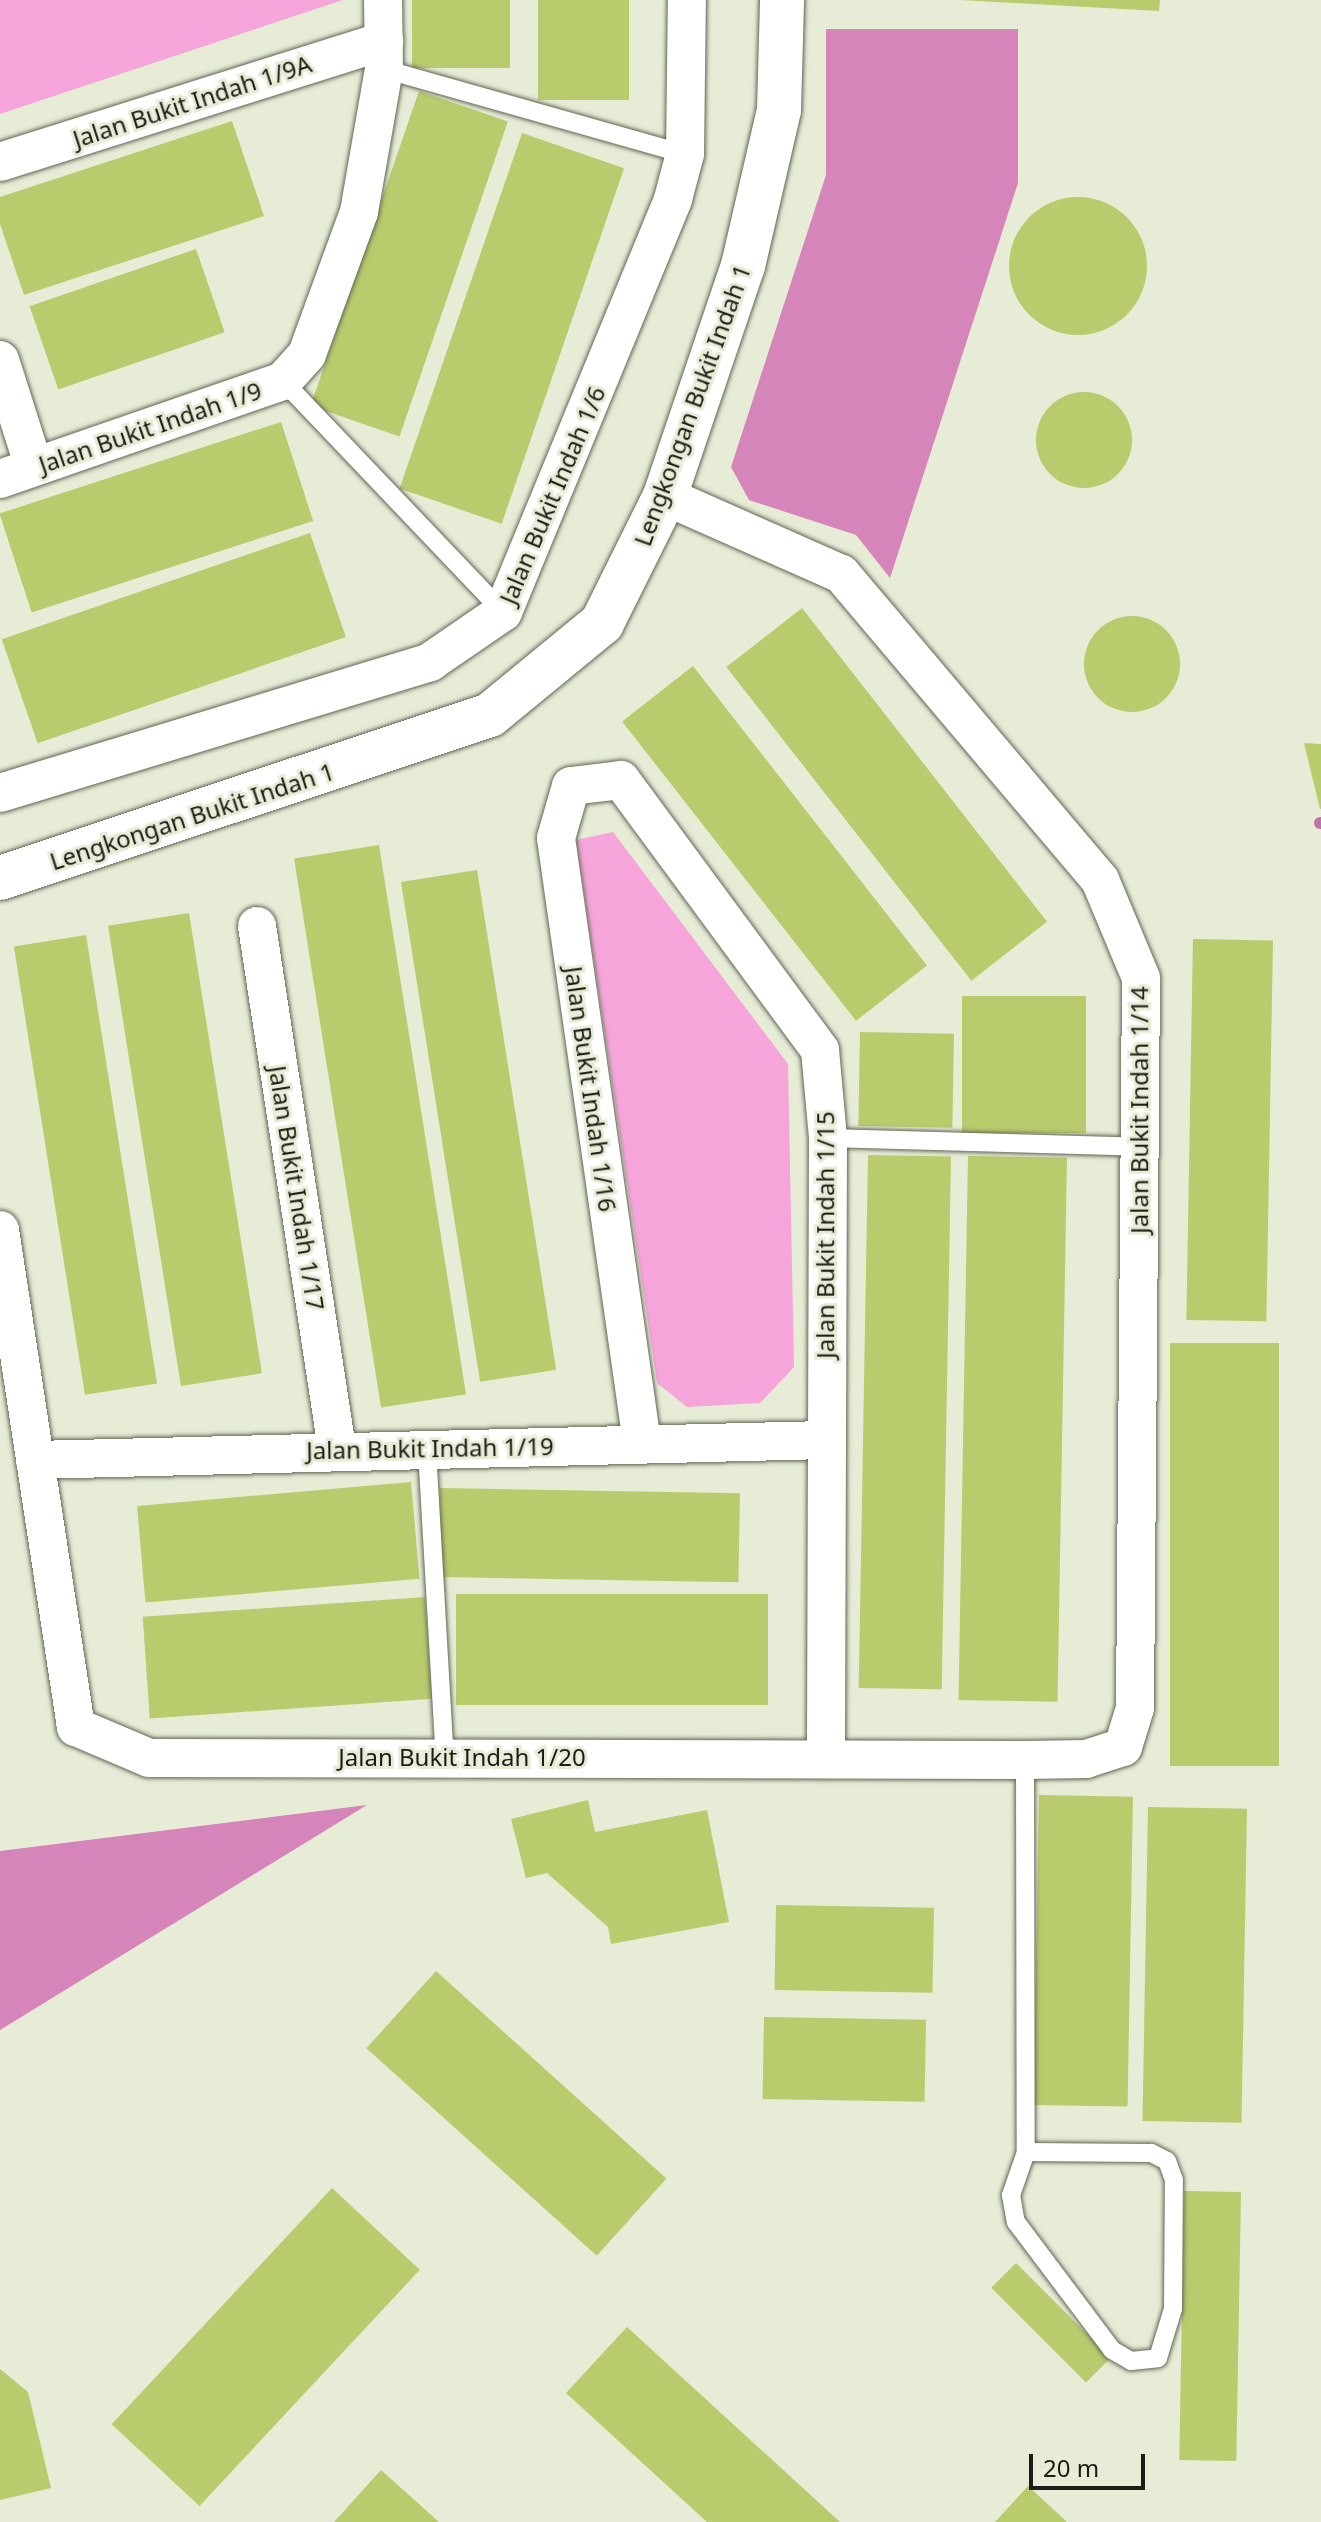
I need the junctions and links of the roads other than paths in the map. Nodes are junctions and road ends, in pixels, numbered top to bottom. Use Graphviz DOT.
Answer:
graph roads {
  1 [pos="383,0"];
  2 [pos="687,0"];
  3 [pos="782,0"];
  4 [pos="384,55"];
  5 [pos="685,154"];
  6 [pos="0,162"];
  7 [pos="0,360"];
  8 [pos="283,381"];
  9 [pos="17,473"];
  10 [pos="665,496"];
  11 [pos="503,612"];
  12 [pos="621,780"];
  13 [pos="0,793"];
  14 [pos="0,878"];
  15 [pos="257,926"];
  16 [pos="828,1138"];
  17 [pos="1141,1147"];
  18 [pos="0,1230"];
  19 [pos="824,1440"];
  20 [pos="642,1443"];
  21 [pos="337,1449"];
  22 [pos="427,1450"];
  23 [pos="35,1460"];
  24 [pos="1123,1747"];
  25 [pos="826,1755"];
  26 [pos="445,1758"];
  27 [pos="1025,1760"];
  28 [pos="1026,2152"];
  1 -- 4 [label="street, Jalan Bukit Indah 1/9"];
  2 -- 5 [label="street, Jalan Bukit Indah 1/6"];
  3 -- 10 [label="street, Lengkongan Bukit Indah 1"];
  4 -- 5 [label="lane"];
  4 -- 6 [label="street, Jalan Bukit Indah 1/9A"];
  4 -- 8 [label="street, Jalan Bukit Indah 1/9"];
  5 -- 11 [label="street, Jalan Bukit Indah 1/6"];
  7 -- 9 [label="street"];
  8 -- 9 [label="street, Jalan Bukit Indah 1/9"];
  8 -- 11 [label="lane"];
  10 -- 14 [label="street, Lengkongan Bukit Indah 1"];
  10 -- 17 [label="street, Jalan Bukit Indah 1/14"];
  11 -- 13 [label="street, Jalan Bukit Indah 1/6"];
  12 -- 16 [label="street, Jalan Bukit Indah 1/15"];
  12 -- 20 [label="street, Jalan Bukit Indah 1/16"];
  15 -- 21 [label="street, Jalan Bukit Indah 1/17"];
  16 -- 17 [label="lane"];
  16 -- 19 [label="street, Jalan Bukit Indah 1/15"];
  17 -- 24 [label="street, Jalan Bukit Indah 1/14"];
  18 -- 23 [label="street"];
  19 -- 20 [label="street, Jalan Bukit Indah 1/19"];
  19 -- 25 [label="street, Jalan Bukit Indah 1/15"];
  20 -- 22 [label="street, Jalan Bukit Indah 1/19"];
  21 -- 22 [label="street, Jalan Bukit Indah 1/19"];
  21 -- 23 [label="street, Jalan Bukit Indah 1/19"];
  22 -- 26 [label="lane"];
  23 -- 26 [label="street, Jalan Bukit Indah 1/20"];
  24 -- 27 [label="street, Jalan Bukit Indah 1/20"];
  25 -- 26 [label="street, Jalan Bukit Indah 1/20"];
  25 -- 27 [label="street, Jalan Bukit Indah 1/20"];
  27 -- 28 [label="lane"];
  28 -- 28 [label="lane"];
}
